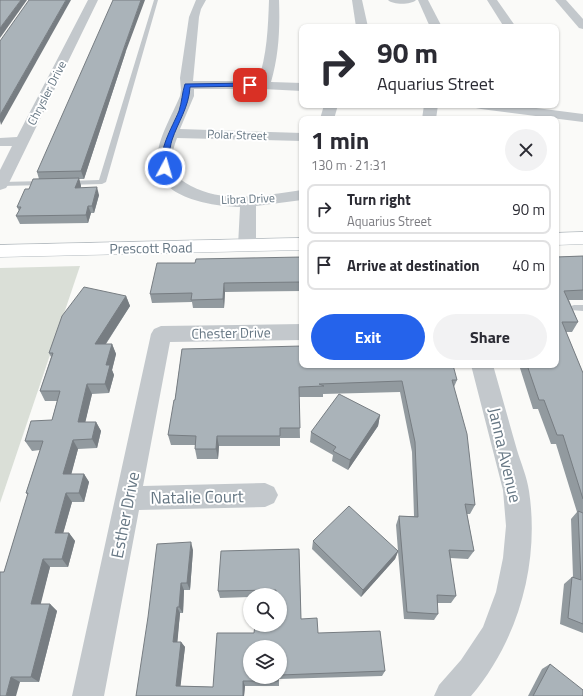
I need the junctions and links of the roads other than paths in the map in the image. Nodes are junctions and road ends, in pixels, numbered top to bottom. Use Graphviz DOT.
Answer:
graph roads {
  1 [pos="93,0"];
  2 [pos="156,0"];
  3 [pos="201,0"];
  4 [pos="274,0"];
  5 [pos="357,0"];
  6 [pos="393,0"];
  7 [pos="411,0"];
  8 [pos="423,0"];
  9 [pos="492,0"];
  10 [pos="560,0"];
  11 [pos="570,10"];
  12 [pos="583,10"];
  13 [pos="361,24"];
  14 [pos="435,24"];
  15 [pos="508,24"];
  16 [pos="583,26"];
  17 [pos="187,85"];
  18 [pos="263,85"];
  19 [pos="299,87"];
  20 [pos="501,108"];
  21 [pos="527,112"];
  22 [pos="583,118"];
  23 [pos="171,133"];
  24 [pos="299,138"];
  25 [pos="22,141"];
  26 [pos="0,142"];
  27 [pos="55,183"];
  28 [pos="63,183"];
  29 [pos="0,184"];
  30 [pos="299,195"];
  31 [pos="248,202"];
  32 [pos="583,238"];
  33 [pos="559,239"];
  34 [pos="299,244"];
  35 [pos="247,246"];
  36 [pos="0,251"];
  37 [pos="299,332"];
  38 [pos="161,334"];
  39 [pos="483,368"];
  40 [pos="265,495"];
  41 [pos="128,498"];
  42 [pos="88,696"];
  43 [pos="450,696"];
  1 -- 25 [label="street, Chrysler Drive"];
  2 -- 28 [label="lane"];
  3 -- 17 [label="street, Libra Drive"];
  4 -- 18 [label="street"];
  5 -- 13 [label="street"];
  6 -- 7 [label="street"];
  8 -- 14 [label="street"];
  9 -- 15 [label="street"];
  10 -- 11 [label="street"];
  11 -- 12 [label="street"];
  11 -- 16 [label="street"];
  17 -- 18 [label="street"];
  17 -- 23 [label="street, Libra Drive"];
  18 -- 19 [label="street"];
  20 -- 21 [label="street"];
  21 -- 22 [label="street"];
  23 -- 24 [label="street, Polar Street"];
  23 -- 31 [label="street, Libra Drive"];
  25 -- 26 [label="street"];
  25 -- 29 [label="street, Chrysler Drive"];
  27 -- 29 [label="lane"];
  30 -- 31 [label="street, Libra Drive"];
  31 -- 35 [label="street"];
  32 -- 33 [label="main road"];
  34 -- 35 [label="main road, Prescott Road"];
  35 -- 36 [label="main road, Prescott Road"];
  37 -- 38 [label="street, Chester Drive"];
  38 -- 41 [label="street, Esther Drive"];
  39 -- 43 [label="street, Janna Avenue"];
  40 -- 41 [label="street, Natalie Court"];
  41 -- 42 [label="street, Esther Drive"];
}
